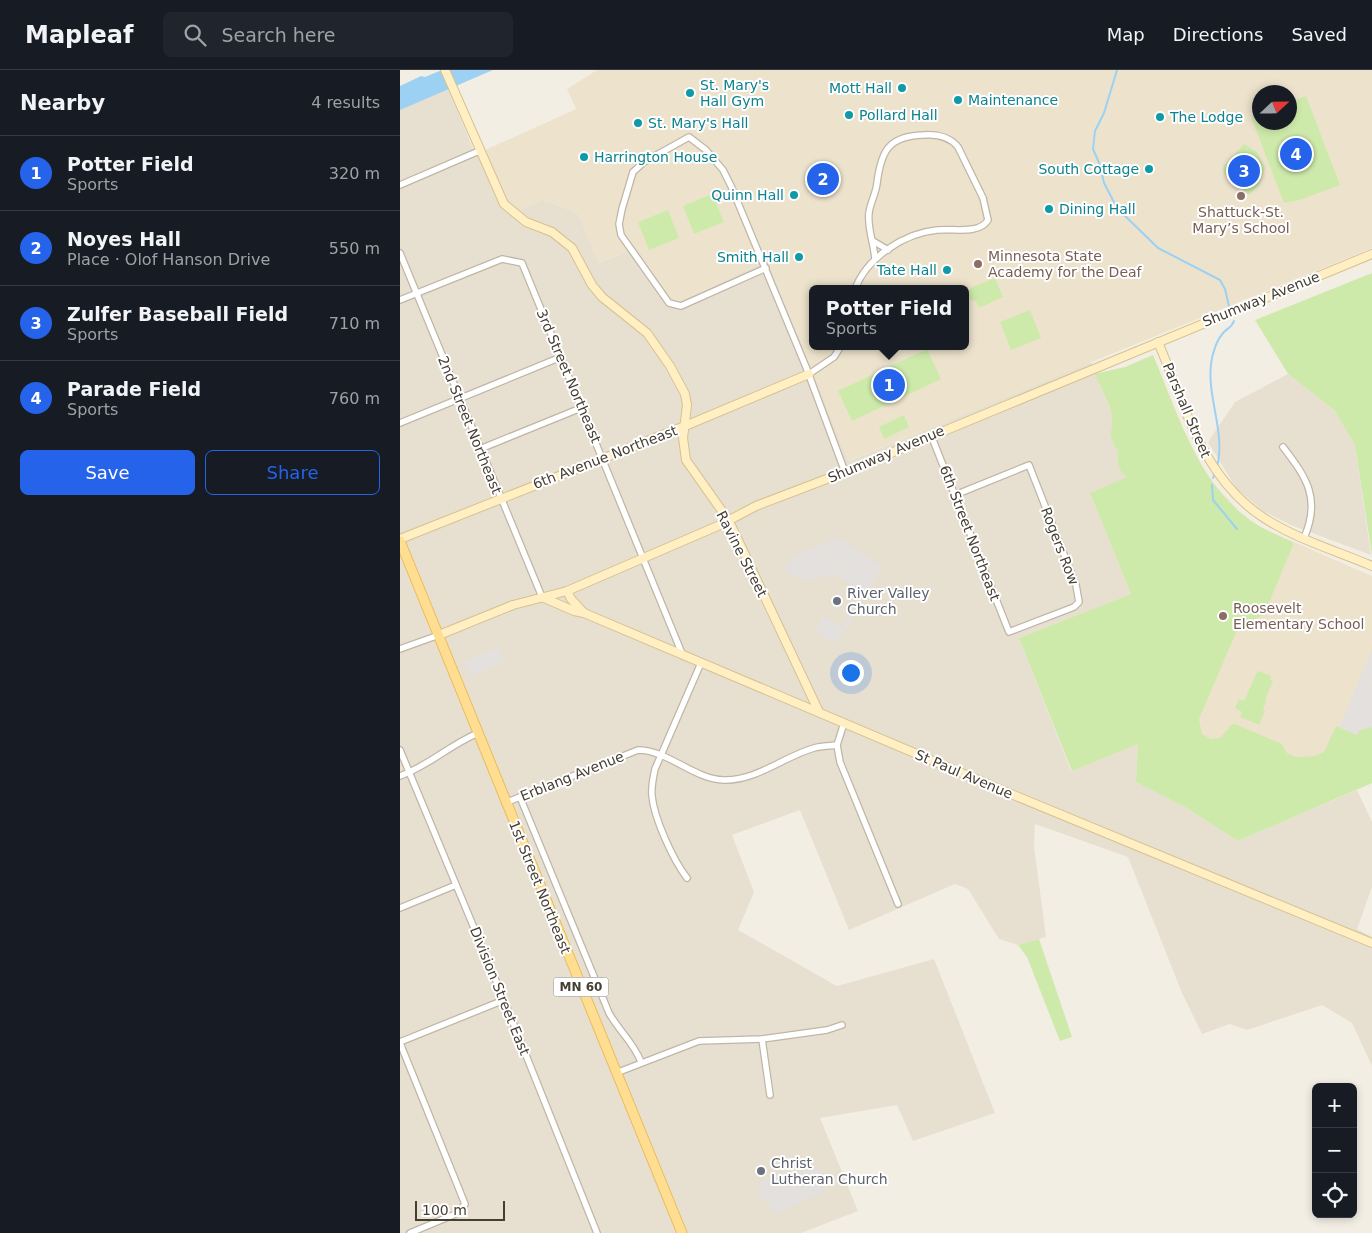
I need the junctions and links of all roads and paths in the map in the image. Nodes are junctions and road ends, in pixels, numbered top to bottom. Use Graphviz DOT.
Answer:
graph roads {
  1 [pos="445,70"];
  2 [pos="479,151"];
  3 [pos="400,185"];
  4 [pos="873,240"];
  5 [pos="888,250"];
  6 [pos="400,253"];
  7 [pos="1372,254"];
  8 [pos="875,259"];
  9 [pos="766,268"];
  10 [pos="858,285"];
  11 [pos="416,293"];
  12 [pos="400,300"];
  13 [pos="1158,342"];
  14 [pos="838,350"];
  15 [pos="561,357"];
  16 [pos="809,374"];
  17 [pos="460,399"];
  18 [pos="581,408"];
  19 [pos="400,423"];
  20 [pos="685,426"];
  21 [pos="931,434"];
  22 [pos="1283,447"];
  23 [pos="480,449"];
  24 [pos="603,457"];
  25 [pos="845,472"];
  26 [pos="955,495"];
  27 [pos="500,498"];
  28 [pos="729,521"];
  29 [pos="1304,538"];
  30 [pos="400,540"];
  31 [pos="644,559"];
  32 [pos="1372,566"];
  33 [pos="567,591"];
  34 [pos="542,597"];
  35 [pos="584,613"];
  36 [pos="1009,632"];
  37 [pos="439,635"];
  38 [pos="400,649"];
  39 [pos="683,656"];
  40 [pos="701,663"];
  41 [pos="819,712"];
  42 [pos="844,723"];
  43 [pos="478,733"];
  44 [pos="837,745"];
  45 [pos="400,750"];
  46 [pos="660,756"];
  47 [pos="409,772"];
  48 [pos="400,776"];
  49 [pos="520,797"];
  50 [pos="506,803"];
  51 [pos="687,878"];
  52 [pos="456,885"];
  53 [pos="898,904"];
  54 [pos="400,908"];
  55 [pos="1372,943"];
  56 [pos="504,1000"];
  57 [pos="842,1025"];
  58 [pos="762,1039"];
  59 [pos="400,1042"];
  60 [pos="642,1062"];
  61 [pos="616,1072"];
  62 [pos="770,1095"];
  63 [pos="410,1233"];
  64 [pos="597,1233"];
  65 [pos="682,1233"];
  1 -- 2 [label="street"];
  2 -- 3 [label="street"];
  2 -- 20 [label="street, Ravine Street"];
  4 -- 5 [label="street"];
  4 -- 5 [label="street"];
  4 -- 8 [label="street"];
  5 -- 8 [label="street"];
  6 -- 11 [label="street, 2nd Street Northeast"];
  7 -- 13 [label="street, Shumway Avenue"];
  8 -- 10 [label="street"];
  9 -- 9 [label="street"];
  9 -- 16 [label="street"];
  11 -- 12 [label="street"];
  11 -- 15 [label="street, 3rd Street Northeast"];
  11 -- 17 [label="street, 2nd Street Northeast"];
  13 -- 21 [label="street, Shumway Avenue"];
  13 -- 29 [label="street, Parshall Street"];
  14 -- 16 [label="street"];
  15 -- 17 [label="street"];
  15 -- 18 [label="street, 3rd Street Northeast"];
  16 -- 20 [label="street, 6th Avenue Northeast"];
  16 -- 25 [label="street"];
  17 -- 19 [label="street"];
  17 -- 23 [label="street, 2nd Street Northeast"];
  18 -- 23 [label="street"];
  18 -- 24 [label="street, 3rd Street Northeast"];
  20 -- 24 [label="street, 6th Avenue Northeast"];
  20 -- 28 [label="street, Ravine Street"];
  21 -- 25 [label="street, Shumway Avenue"];
  21 -- 26 [label="street, 6th Street Northeast"];
  22 -- 29 [label="street"];
  23 -- 27 [label="street, 2nd Street Northeast"];
  24 -- 27 [label="street, 6th Avenue Northeast"];
  24 -- 31 [label="street, 3rd Street Northeast"];
  25 -- 28 [label="street, Shumway Avenue"];
  26 -- 36 [label="street, 6th Street Northeast"];
  26 -- 36 [label="street, Rogers Row"];
  27 -- 30 [label="street, 6th Avenue Northeast"];
  27 -- 34 [label="street, 2nd Street Northeast"];
  28 -- 31 [label="street, Shumway Avenue"];
  28 -- 41 [label="street, Ravine Street"];
  29 -- 32 [label="street, Parshall Street"];
  30 -- 37 [label="main road, 1st Street Northeast / MN 60"];
  31 -- 33 [label="street, Shumway Avenue"];
  31 -- 39 [label="street, 3rd Street Northeast"];
  33 -- 34 [label="street, Shumway Avenue"];
  33 -- 35 [label="street, St Paul Avenue"];
  34 -- 35 [label="street"];
  34 -- 37 [label="street, Shumway Avenue"];
  35 -- 39 [label="street, St Paul Avenue"];
  37 -- 38 [label="street, Shumway Avenue"];
  37 -- 43 [label="main road, 1st Street Northeast / MN 60"];
  39 -- 40 [label="street, St Paul Avenue"];
  40 -- 41 [label="street, St Paul Avenue"];
  40 -- 46 [label="street"];
  41 -- 42 [label="street, St Paul Avenue"];
  42 -- 44 [label="street"];
  42 -- 55 [label="street, St Paul Avenue"];
  43 -- 47 [label="street"];
  43 -- 50 [label="main road, 1st Street Northeast / MN 60"];
  44 -- 46 [label="street, Erblang Avenue"];
  44 -- 53 [label="street"];
  45 -- 47 [label="street, Division Street East"];
  46 -- 49 [label="street, Erblang Avenue"];
  46 -- 51 [label="street"];
  47 -- 48 [label="street"];
  47 -- 52 [label="street, Division Street East"];
  49 -- 50 [label="street, Erblang Avenue"];
  49 -- 60 [label="street"];
  50 -- 61 [label="main road, 1st Street Northeast / MN 60"];
  52 -- 54 [label="street"];
  52 -- 56 [label="street, Division Street East"];
  56 -- 59 [label="street"];
  56 -- 64 [label="street, Division Street East"];
  57 -- 58 [label="street"];
  58 -- 60 [label="street"];
  58 -- 62 [label="street"];
  59 -- 63 [label="street"];
  60 -- 61 [label="street"];
  61 -- 65 [label="main road, 1st Street Northeast / MN 60"];
}
